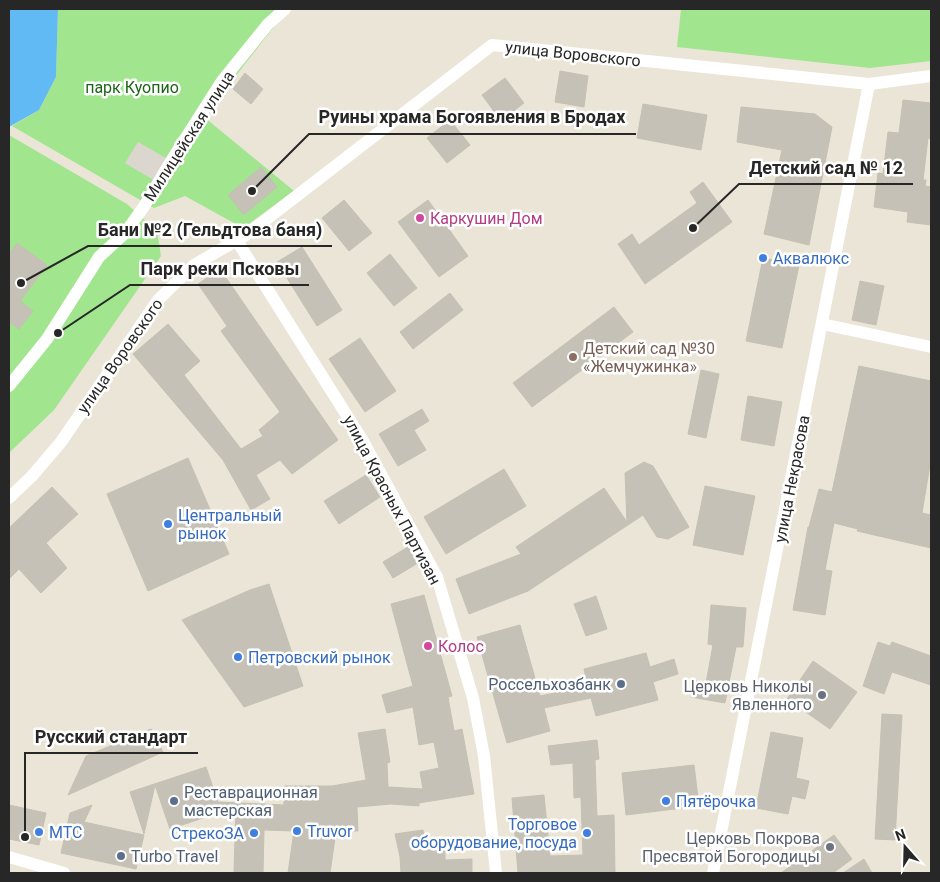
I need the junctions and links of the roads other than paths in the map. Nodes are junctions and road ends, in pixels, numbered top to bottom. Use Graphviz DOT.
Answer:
graph roads {
  1 [pos="285,9"];
  2 [pos="931,76"];
  3 [pos="869,84"];
  4 [pos="237,241"];
  5 [pos="822,324"];
  6 [pos="931,347"];
  7 [pos="9,386"];
  8 [pos="9,498"];
  9 [pos="9,857"];
  10 [pos="64,873"];
  11 [pos="496,873"];
  12 [pos="713,873"];
  1 -- 7 [label="street, Милицейская улица"];
  2 -- 3 [label="street, улица Воровского"];
  3 -- 4 [label="street, улица Воровского"];
  3 -- 5 [label="street, улица Некрасова"];
  4 -- 8 [label="street, улица Воровского"];
  4 -- 11 [label="street, улица Красных Партизан"];
  5 -- 6 [label="street"];
  5 -- 12 [label="street, улица Некрасова"];
  9 -- 10 [label="street"];
}
